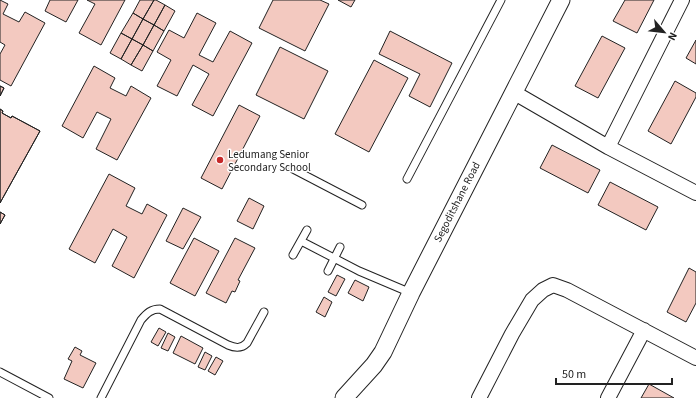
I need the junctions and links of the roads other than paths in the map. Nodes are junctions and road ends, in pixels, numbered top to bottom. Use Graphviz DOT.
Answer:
graph roads {
  1 [pos="500,0"];
  2 [pos="561,0"];
  3 [pos="682,0"];
  4 [pos="513,92"];
  5 [pos="608,146"];
  6 [pos="293,169"];
  7 [pos="407,179"];
  8 [pos="696,193"];
  9 [pos="362,205"];
  10 [pos="307,230"];
  11 [pos="301,241"];
  12 [pos="340,248"];
  13 [pos="294,255"];
  14 [pos="335,258"];
  15 [pos="328,271"];
  16 [pos="411,293"];
  17 [pos="264,312"];
  18 [pos="644,330"];
  19 [pos="696,358"];
  20 [pos="0,372"];
  21 [pos="49,398"];
  22 [pos="101,398"];
  23 [pos="344,398"];
  24 [pos="479,398"];
  25 [pos="608,398"];
  1 -- 7 [label="lane"];
  2 -- 4 [label="street, Segoditshane Road"];
  3 -- 5 [label="street"];
  4 -- 5 [label="street"];
  4 -- 16 [label="street, Segoditshane Road"];
  5 -- 8 [label="street"];
  6 -- 9 [label="lane"];
  10 -- 11 [label="lane"];
  11 -- 13 [label="lane"];
  11 -- 14 [label="lane"];
  12 -- 14 [label="lane"];
  14 -- 15 [label="lane"];
  14 -- 16 [label="lane"];
  16 -- 23 [label="street, Segoditshane Road"];
  17 -- 22 [label="lane"];
  18 -- 19 [label="street"];
  18 -- 24 [label="street"];
  18 -- 25 [label="street"];
  20 -- 21 [label="lane"];
}
